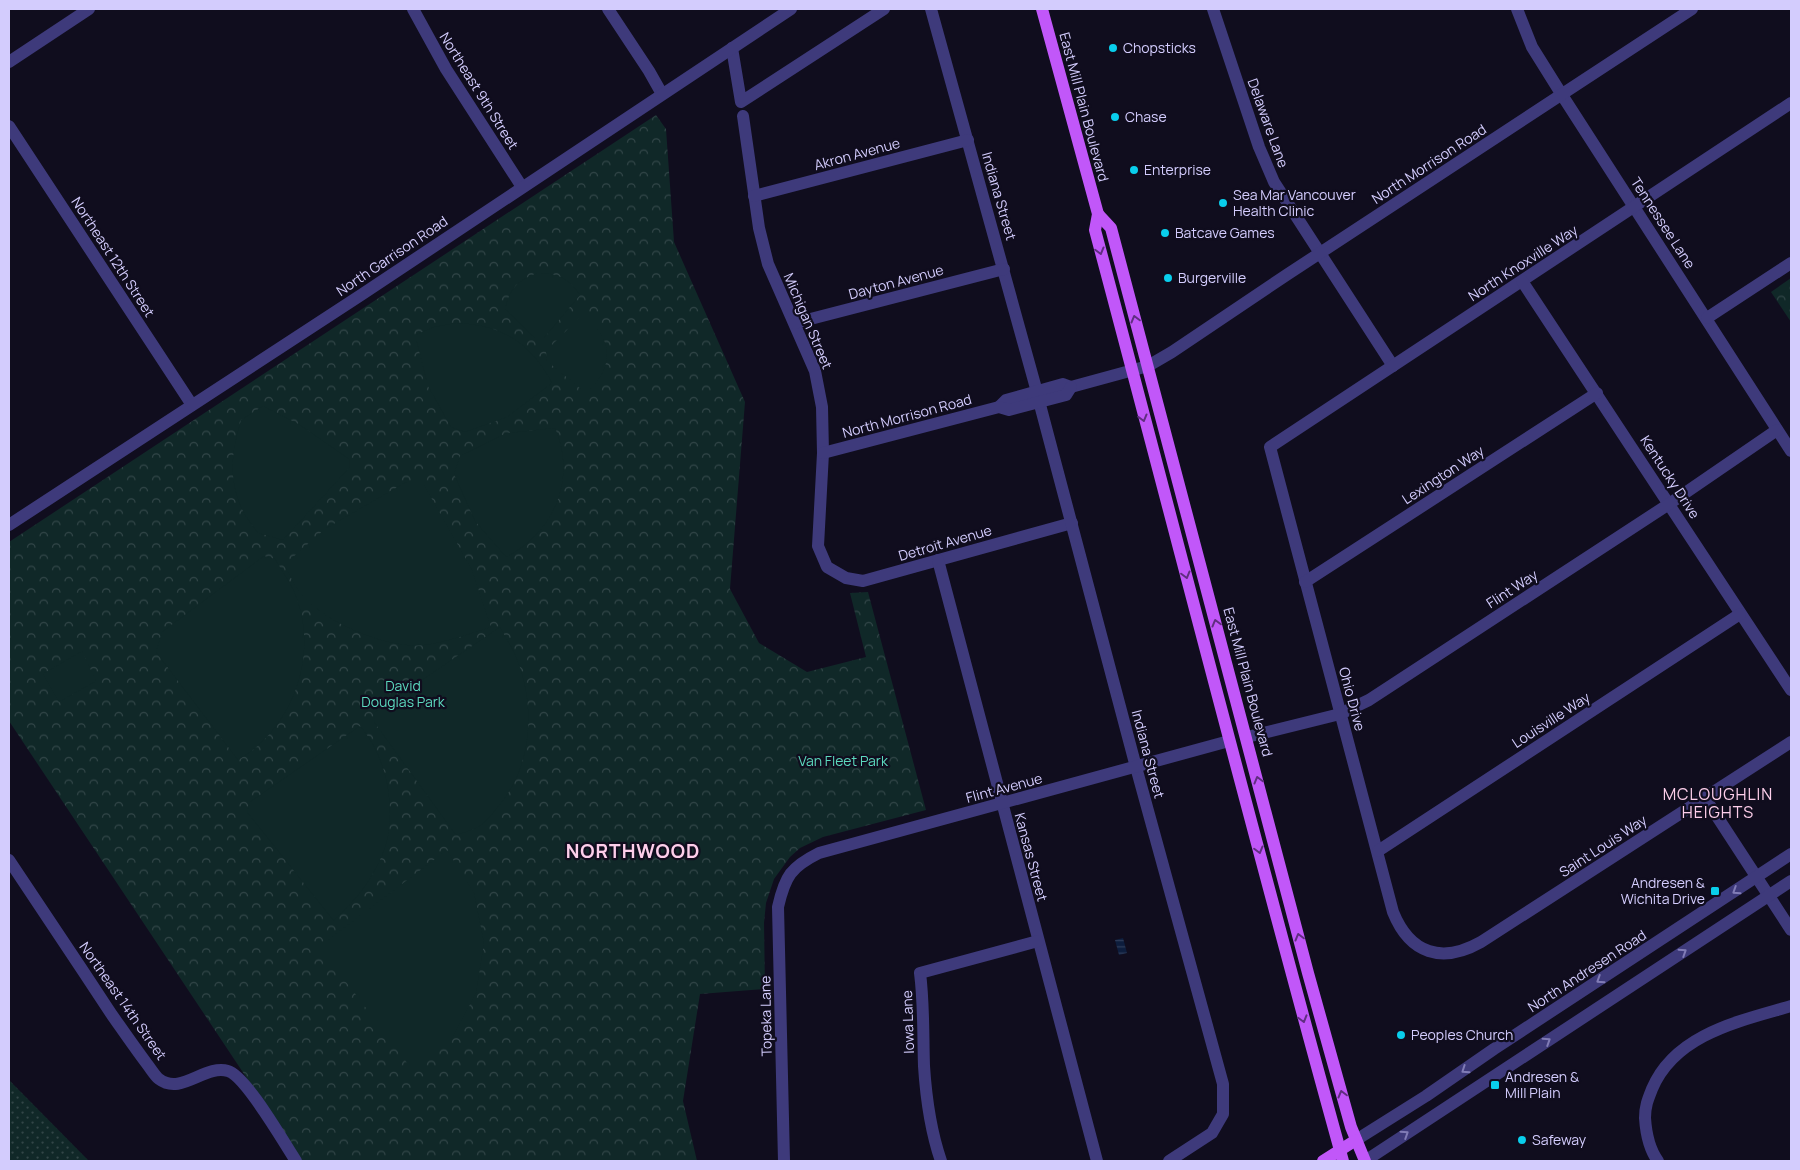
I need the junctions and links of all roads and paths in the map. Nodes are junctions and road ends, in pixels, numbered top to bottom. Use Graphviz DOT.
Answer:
graph roads {
  1 [pos="89,9"];
  2 [pos="413,9"];
  3 [pos="608,9"];
  4 [pos="791,9"];
  5 [pos="884,9"];
  6 [pos="931,9"];
  7 [pos="1042,9"];
  8 [pos="1213,9"];
  9 [pos="1516,9"];
  10 [pos="1692,9"];
  11 [pos="732,48"];
  12 [pos="9,62"];
  13 [pos="662,94"];
  14 [pos="1562,95"];
  15 [pos="1791,103"];
  16 [pos="743,116"];
  17 [pos="9,126"];
  18 [pos="968,140"];
  19 [pos="522,187"];
  20 [pos="754,196"];
  21 [pos="1635,207"];
  22 [pos="1098,214"];
  23 [pos="1319,254"];
  24 [pos="1791,263"];
  25 [pos="1004,269"];
  26 [pos="1522,281"];
  27 [pos="1707,318"];
  28 [pos="795,323"];
  29 [pos="1148,366"];
  30 [pos="1393,366"];
  31 [pos="1132,371"];
  32 [pos="1597,393"];
  33 [pos="1038,397"];
  34 [pos="192,405"];
  35 [pos="1777,430"];
  36 [pos="1270,446"];
  37 [pos="1791,451"];
  38 [pos="823,453"];
  39 [pos="1669,504"];
  40 [pos="1072,523"];
  41 [pos="9,525"];
  42 [pos="938,560"];
  43 [pos="827,567"];
  44 [pos="1305,582"];
  45 [pos="1740,614"];
  46 [pos="1791,690"];
  47 [pos="1340,714"];
  48 [pos="1247,737"];
  49 [pos="1229,741"];
  50 [pos="1791,742"];
  51 [pos="1136,767"];
  52 [pos="1705,798"];
  53 [pos="1002,804"];
  54 [pos="1378,852"];
  55 [pos="1791,854"];
  56 [pos="9,860"];
  57 [pos="791,872"];
  58 [pos="1756,878"];
  59 [pos="1791,881"];
  60 [pos="1768,896"];
  61 [pos="1791,930"];
  62 [pos="1038,941"];
  63 [pos="1423,949"];
  64 [pos="1791,1006"];
  65 [pos="1356,1140"];
  66 [pos="1342,1156"];
  67 [pos="296,1161"];
  68 [pos="784,1161"];
  69 [pos="940,1161"];
  70 [pos="1097,1161"];
  71 [pos="1169,1161"];
  72 [pos="1323,1161"];
  73 [pos="1364,1161"];
  74 [pos="1658,1161"];
  1 -- 12 [label="street"];
  2 -- 19 [label="street, Northeast 9th Street"];
  3 -- 13 [label="street"];
  4 -- 11 [label="street, North Garrison Road"];
  5 -- 11 [label="street"];
  6 -- 18 [label="street, Indiana Street"];
  7 -- 22 [label="main road, East Mill Plain Boulevard"];
  8 -- 23 [label="street, Delaware Lane"];
  9 -- 14 [label="street, Tennessee Lane"];
  10 -- 14 [label="street, North Morrison Road"];
  11 -- 13 [label="street, North Garrison Road"];
  13 -- 19 [label="street, North Garrison Road"];
  14 -- 21 [label="street, Tennessee Lane"];
  14 -- 23 [label="street, North Morrison Road"];
  15 -- 21 [label="street, North Knoxville Way"];
  16 -- 20 [label="street, Michigan Street"];
  17 -- 34 [label="street, Northeast 12th Street"];
  18 -- 20 [label="street, Akron Avenue"];
  18 -- 25 [label="street, Indiana Street"];
  19 -- 34 [label="street, North Garrison Road"];
  20 -- 28 [label="street, Michigan Street"];
  21 -- 26 [label="street, North Knoxville Way"];
  21 -- 27 [label="street, Tennessee Lane"];
  29 -- 22 [label="main road, East Mill Plain Boulevard, one-way"];
  22 -- 31 [label="main road, East Mill Plain Boulevard, one-way"];
  23 -- 29 [label="street, North Morrison Road"];
  23 -- 30 [label="street, Delaware Lane"];
  24 -- 27 [label="street"];
  25 -- 28 [label="street, Dayton Avenue"];
  25 -- 33 [label="street, Indiana Street"];
  26 -- 30 [label="street, North Knoxville Way"];
  26 -- 32 [label="street, Kentucky Drive"];
  27 -- 35 [label="street, Tennessee Lane"];
  28 -- 38 [label="street, Michigan Street"];
  29 -- 31 [label="street, North Morrison Road"];
  48 -- 29 [label="main road, East Mill Plain Boulevard, one-way"];
  30 -- 36 [label="street, North Knoxville Way"];
  31 -- 33 [label="street, North Morrison Road"];
  31 -- 49 [label="main road, East Mill Plain Boulevard, one-way"];
  32 -- 39 [label="street, Kentucky Drive"];
  32 -- 44 [label="street, Lexington Way"];
  33 -- 38 [label="street, North Morrison Road"];
  33 -- 40 [label="street, Indiana Street"];
  34 -- 41 [label="street, North Garrison Road"];
  35 -- 37 [label="street, Tennessee Lane"];
  35 -- 39 [label="street, Flint Way"];
  36 -- 44 [label="street, Ohio Drive"];
  38 -- 43 [label="street, Michigan Street"];
  39 -- 45 [label="street, Kentucky Drive"];
  39 -- 47 [label="street, Flint Way"];
  40 -- 42 [label="street, Detroit Avenue"];
  40 -- 51 [label="street, Indiana Street"];
  42 -- 43 [label="street, Detroit Avenue"];
  42 -- 53 [label="street, Kansas Street"];
  44 -- 47 [label="street, Ohio Drive"];
  45 -- 46 [label="street, Kentucky Drive"];
  45 -- 54 [label="street, Louisville Way"];
  47 -- 48 [label="street, Flint Way"];
  47 -- 54 [label="street, Ohio Drive"];
  65 -- 48 [label="main road, East Mill Plain Boulevard, one-way"];
  49 -- 51 [label="street, Flint Avenue"];
  49 -- 66 [label="main road, East Mill Plain Boulevard, one-way"];
  50 -- 52 [label="street, Saint Louis Way"];
  51 -- 53 [label="street, Flint Avenue"];
  51 -- 71 [label="street, Indiana Street"];
  52 -- 58 [label="street"];
  52 -- 63 [label="street, Saint Louis Way"];
  53 -- 57 [label="street, Flint Avenue"];
  53 -- 62 [label="street, Kansas Street"];
  54 -- 63 [label="street, Ohio Drive"];
  55 -- 58 [label="street, North Andresen Road"];
  56 -- 67 [label="street, Northeast 14th Street"];
  57 -- 68 [label="street, Topeka Lane"];
  58 -- 60 [label="street"];
  58 -- 65 [label="street, North Andresen Road, one-way"];
  59 -- 60 [label="street"];
  60 -- 61 [label="street"];
  73 -- 60 [label="street, one-way"];
  62 -- 69 [label="street, Iowa Lane"];
  62 -- 70 [label="street, Kansas Street"];
  64 -- 74 [label="street"];
  65 -- 66 [label="main road, North Andresen Road"];
  65 -- 73 [label="main road, East Mill Plain Boulevard"];
  66 -- 72 [label="main road, North Andresen Road"];
}
